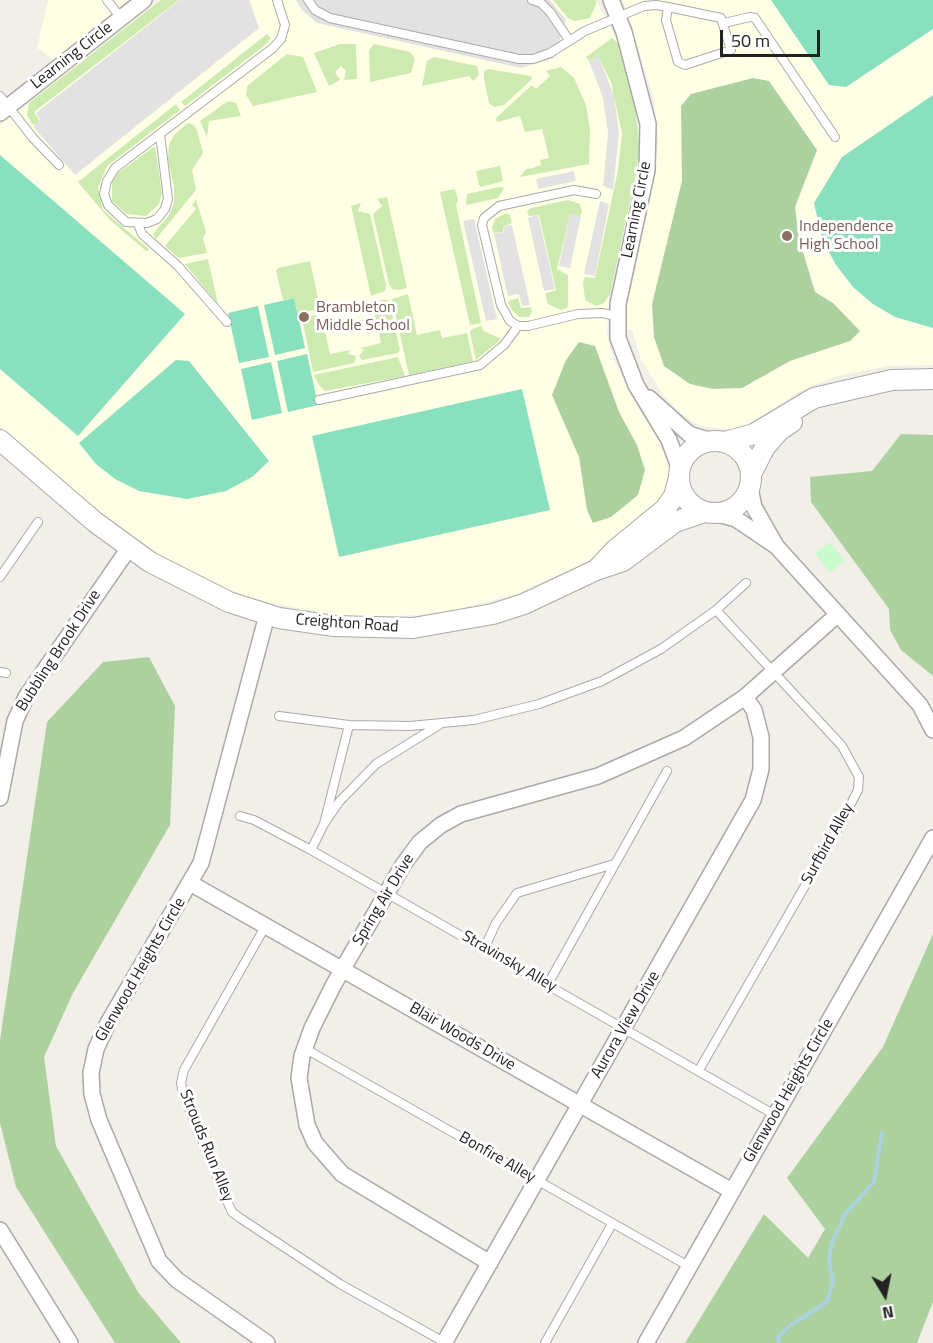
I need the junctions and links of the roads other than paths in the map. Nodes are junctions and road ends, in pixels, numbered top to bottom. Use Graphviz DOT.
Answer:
graph roads {
  1 [pos="107,0"];
  2 [pos="144,0"];
  3 [pos="277,0"];
  4 [pos="308,0"];
  5 [pos="532,0"];
  6 [pos="611,0"];
  7 [pos="668,7"];
  8 [pos="619,17"];
  9 [pos="121,18"];
  10 [pos="724,23"];
  11 [pos="569,40"];
  12 [pos="3,105"];
  13 [pos="160,134"];
  14 [pos="835,137"];
  15 [pos="59,165"];
  16 [pos="596,194"];
  17 [pos="138,224"];
  18 [pos="617,316"];
  19 [pos="227,322"];
  20 [pos="518,326"];
  21 [pos="933,379"];
  22 [pos="636,385"];
  23 [pos="831,395"];
  24 [pos="318,400"];
  25 [pos="0,440"];
  26 [pos="718,442"];
  27 [pos="679,474"];
  28 [pos="750,481"];
  29 [pos="711,513"];
  30 [pos="38,522"];
  31 [pos="776,546"];
  32 [pos="129,548"];
  33 [pos="3,567"];
  34 [pos="596,570"];
  35 [pos="0,577"];
  36 [pos="746,583"];
  37 [pos="716,610"];
  38 [pos="267,615"];
  39 [pos="837,615"];
  40 [pos="774,672"];
  41 [pos="745,697"];
  42 [pos="279,716"];
  43 [pos="441,724"];
  44 [pos="349,725"];
  45 [pos="933,730"];
  46 [pos="3,763"];
  47 [pos="667,771"];
  48 [pos="0,798"];
  49 [pos="240,816"];
  50 [pos="324,824"];
  51 [pos="933,838"];
  52 [pos="312,850"];
  53 [pos="614,864"];
  54 [pos="190,884"];
  55 [pos="386,892"];
  56 [pos="266,924"];
  57 [pos="485,947"];
  58 [pos="343,968"];
  59 [pos="548,984"];
  60 [pos="624,1028"];
  61 [pos="304,1048"];
  62 [pos="699,1070"];
  63 [pos="581,1105"];
  64 [pos="775,1115"];
  65 [pos="538,1181"];
  66 [pos="732,1191"];
  67 [pos="612,1224"];
  68 [pos="0,1230"];
  69 [pos="490,1263"];
  70 [pos="690,1267"];
  71 [pos="70,1343"];
  72 [pos="267,1343"];
  73 [pos="444,1343"];
  74 [pos="545,1343"];
  75 [pos="646,1343"];
  1 -- 9 [label="lane"];
  2 -- 9 [label="street, Learning Circle"];
  3 -- 13 [label="lane"];
  4 -- 11 [label="lane"];
  5 -- 11 [label="lane"];
  6 -- 8 [label="street, Learning Circle"];
  7 -- 8 [label="lane"];
  7 -- 10 [label="lane"];
  7 -- 10 [label="lane"];
  8 -- 11 [label="lane"];
  8 -- 18 [label="street, Learning Circle"];
  9 -- 12 [label="street, Learning Circle"];
  10 -- 14 [label="lane"];
  12 -- 15 [label="lane"];
  13 -- 17 [label="lane"];
  13 -- 17 [label="lane"];
  16 -- 20 [label="lane"];
  17 -- 19 [label="lane"];
  18 -- 20 [label="lane"];
  18 -- 22 [label="street, Learning Circle"];
  20 -- 24 [label="lane"];
  21 -- 23 [label="street, Creighton Road"];
  22 -- 26 [label="street, Learning Circle"];
  22 -- 27 [label="street, Learning Circle"];
  23 -- 26 [label="street, Creighton Road"];
  23 -- 28 [label="street, Creighton Road"];
  25 -- 32 [label="street, Creighton Road"];
  26 -- 27 [label="street, Creighton Road"];
  26 -- 28 [label="street"];
  27 -- 29 [label="street"];
  27 -- 34 [label="street, Creighton Road"];
  28 -- 29 [label="street, Creighton Road"];
  28 -- 31 [label="street"];
  29 -- 31 [label="street"];
  29 -- 34 [label="street, Creighton Road"];
  30 -- 33 [label="lane"];
  31 -- 39 [label="street"];
  32 -- 38 [label="street, Creighton Road"];
  32 -- 46 [label="street, Bubbling Brook Drive"];
  33 -- 35 [label="lane"];
  34 -- 38 [label="street, Creighton Road"];
  36 -- 37 [label="lane"];
  37 -- 40 [label="lane, Surfbird Alley"];
  37 -- 43 [label="lane"];
  38 -- 54 [label="street, Glenwood Heights Circle"];
  39 -- 40 [label="street, Spring Air Drive"];
  39 -- 45 [label="street"];
  40 -- 41 [label="street, Spring Air Drive"];
  40 -- 62 [label="lane, Surfbird Alley"];
  41 -- 55 [label="street, Spring Air Drive"];
  41 -- 60 [label="street, Aurora View Drive"];
  42 -- 44 [label="lane"];
  43 -- 44 [label="lane"];
  43 -- 50 [label="lane"];
  44 -- 50 [label="lane"];
  46 -- 48 [label="street, Bubbling Brook Drive"];
  47 -- 53 [label="lane"];
  49 -- 52 [label="lane, Stravinsky Alley"];
  50 -- 52 [label="lane"];
  51 -- 64 [label="street, Glenwood Heights Circle"];
  52 -- 55 [label="lane, Stravinsky Alley"];
  53 -- 57 [label="lane"];
  53 -- 59 [label="lane"];
  54 -- 56 [label="street, Blair Woods Drive"];
  54 -- 72 [label="street, Glenwood Heights Circle"];
  55 -- 57 [label="lane, Stravinsky Alley"];
  55 -- 58 [label="street, Spring Air Drive"];
  56 -- 58 [label="street, Blair Woods Drive"];
  56 -- 73 [label="lane, Strouds Run Alley"];
  57 -- 59 [label="lane, Stravinsky Alley"];
  58 -- 61 [label="street, Spring Air Drive"];
  58 -- 63 [label="street, Blair Woods Drive"];
  59 -- 60 [label="lane, Stravinsky Alley"];
  60 -- 62 [label="lane, Stravinsky Alley"];
  60 -- 63 [label="street, Aurora View Drive"];
  61 -- 65 [label="lane, Bonfire Alley"];
  61 -- 69 [label="street, Spring Air Drive"];
  62 -- 64 [label="lane, Stravinsky Alley"];
  63 -- 65 [label="street, Aurora View Drive"];
  63 -- 66 [label="street, Blair Woods Drive"];
  64 -- 66 [label="street, Glenwood Heights Circle"];
  65 -- 67 [label="lane, Bonfire Alley"];
  65 -- 69 [label="street, Aurora View Drive"];
  66 -- 70 [label="street, Glenwood Heights Circle"];
  67 -- 70 [label="lane, Bonfire Alley"];
  67 -- 74 [label="lane"];
  68 -- 71 [label="street"];
  69 -- 73 [label="street, Aurora View Drive"];
  70 -- 75 [label="street, Glenwood Heights Circle"];
}
